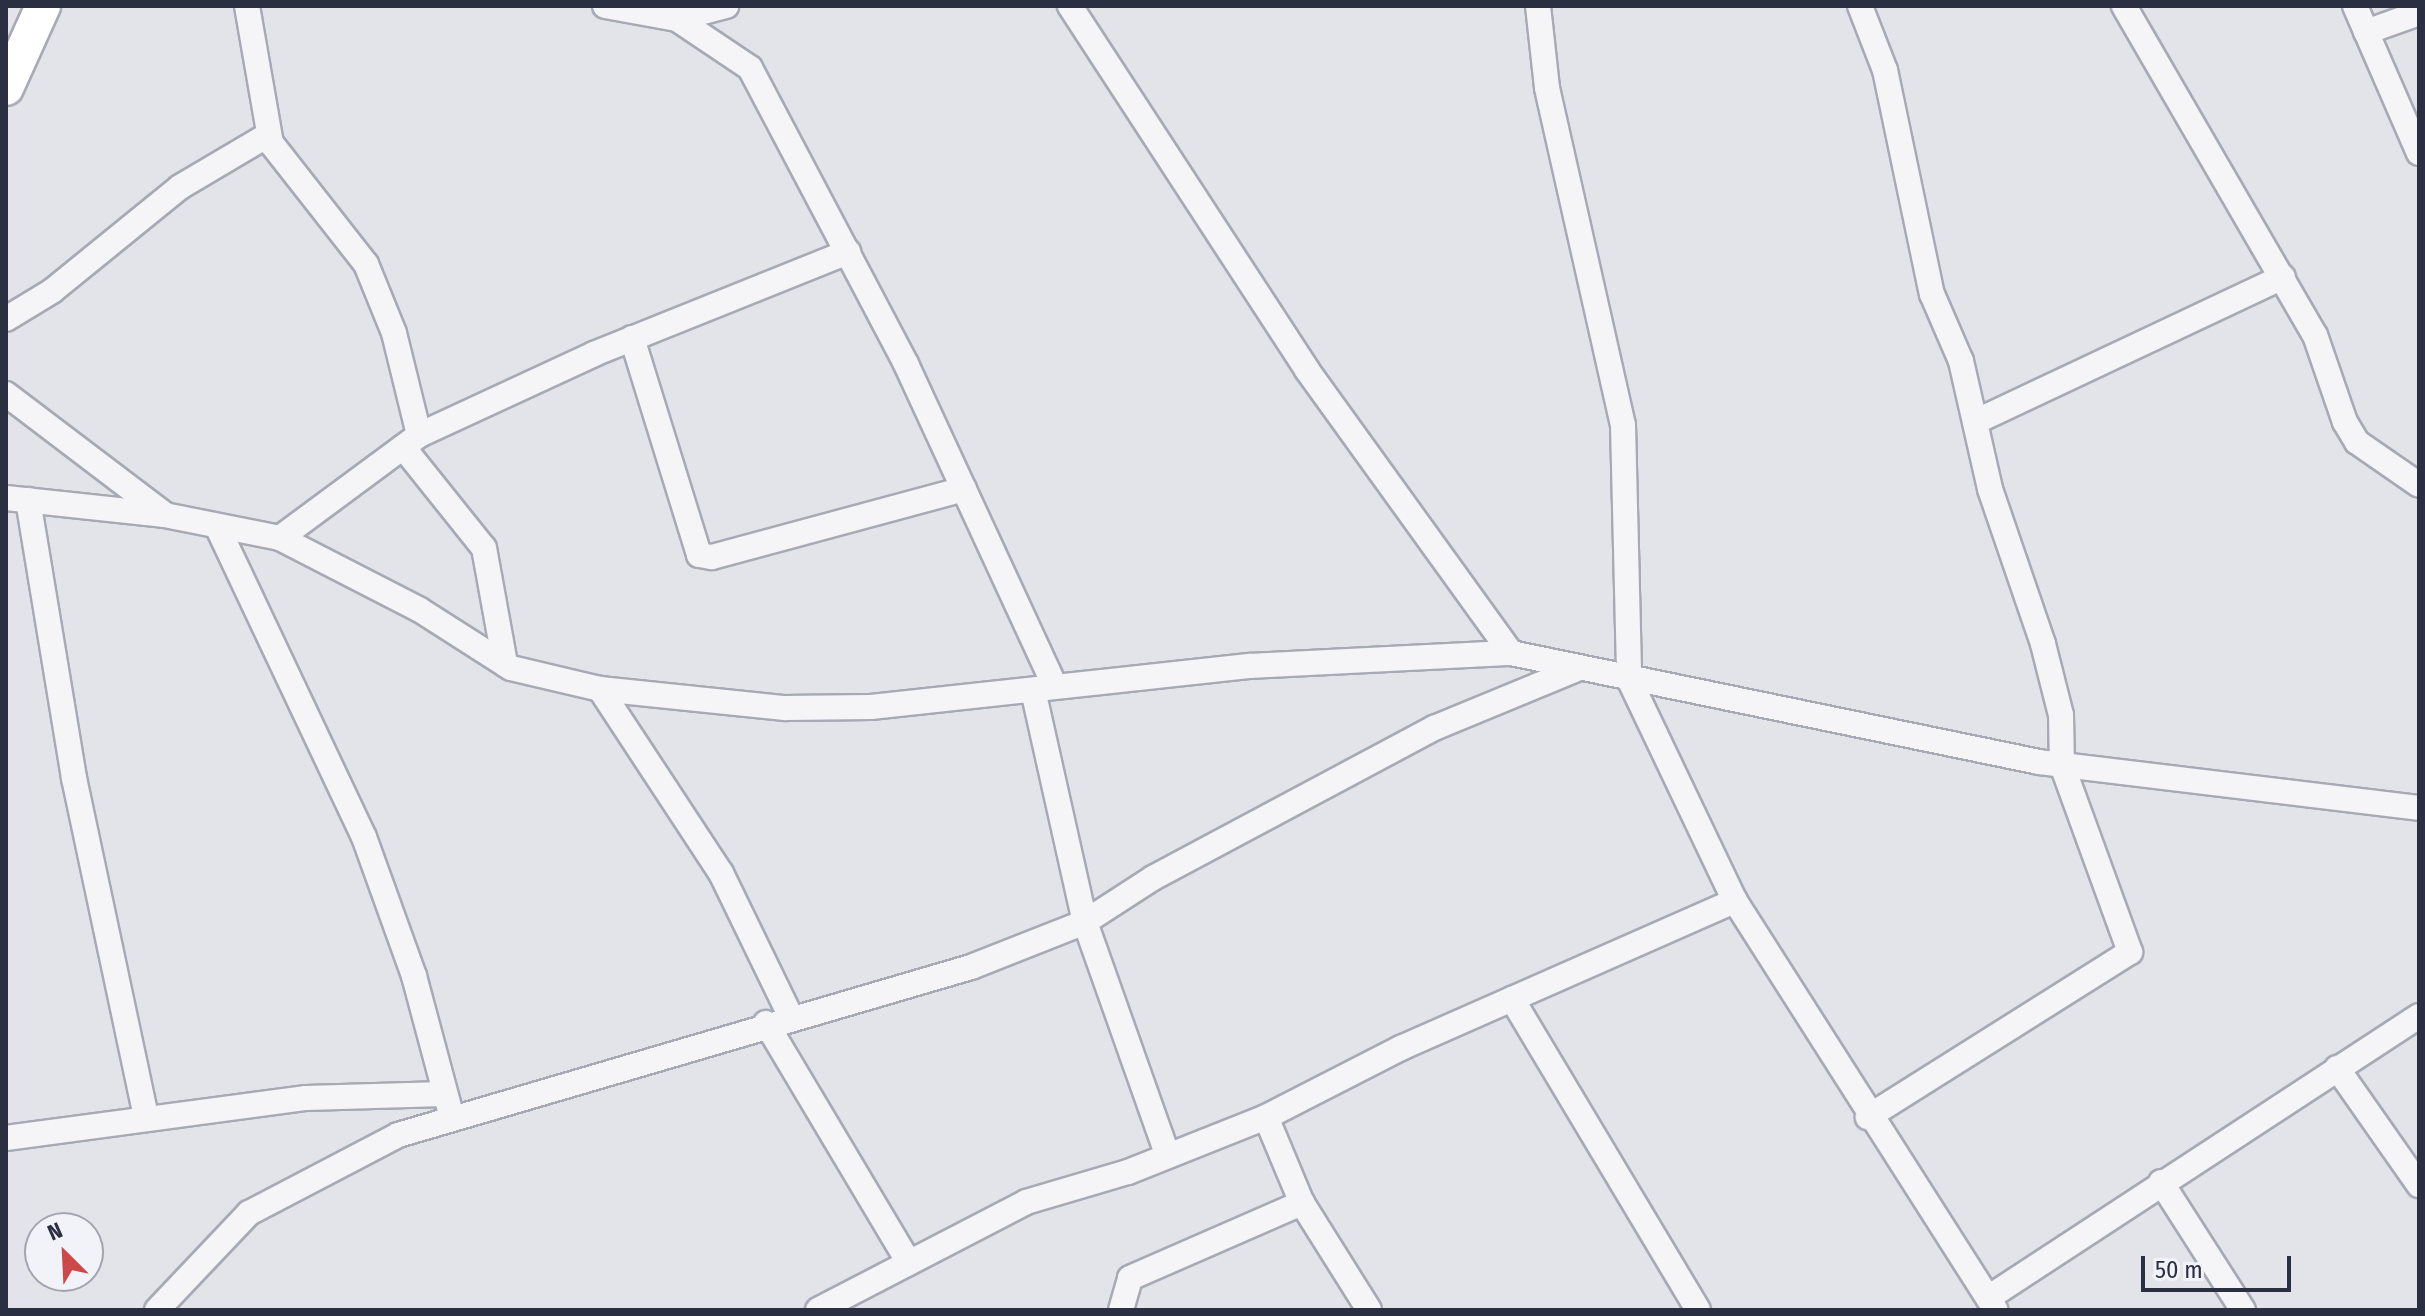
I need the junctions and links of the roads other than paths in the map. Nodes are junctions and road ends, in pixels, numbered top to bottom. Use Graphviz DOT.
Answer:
graph roads {
  1 [pos="43,6"];
  2 [pos="247,6"];
  3 [pos="605,6"];
  4 [pos="726,6"];
  5 [pos="1070,6"];
  6 [pos="1538,6"];
  7 [pos="1860,6"];
  8 [pos="2124,6"];
  9 [pos="2355,6"];
  10 [pos="2419,13"];
  11 [pos="677,19"];
  12 [pos="2366,32"];
  13 [pos="6,88"];
  14 [pos="268,135"];
  15 [pos="2417,137"];
  16 [pos="848,252"];
  17 [pos="2283,277"];
  18 [pos="6,319"];
  19 [pos="632,338"];
  20 [pos="6,394"];
  21 [pos="1977,421"];
  22 [pos="411,441"];
  23 [pos="2419,485"];
  24 [pos="964,489"];
  25 [pos="17,499"];
  26 [pos="165,515"];
  27 [pos="217,526"];
  28 [pos="280,538"];
  29 [pos="1511,653"];
  30 [pos="505,664"];
  31 [pos="1575,670"];
  32 [pos="1629,679"];
  33 [pos="1044,688"];
  34 [pos="600,689"];
  35 [pos="2062,765"];
  36 [pos="2419,808"];
  37 [pos="1735,901"];
  38 [pos="1085,922"];
  39 [pos="1512,999"];
  40 [pos="790,1015"];
  41 [pos="2419,1016"];
  42 [pos="766,1023"];
  43 [pos="2337,1068"];
  44 [pos="444,1094"];
  45 [pos="146,1116"];
  46 [pos="1266,1117"];
  47 [pos="1868,1117"];
  48 [pos="452,1118"];
  49 [pos="6,1138"];
  50 [pos="1167,1154"];
  51 [pos="2161,1182"];
  52 [pos="2419,1185"];
  53 [pos="1302,1203"];
  54 [pos="909,1263"];
  55 [pos="1992,1304"];
  56 [pos="157,1310"];
  57 [pos="818,1310"];
  58 [pos="1121,1310"];
  59 [pos="1369,1310"];
  60 [pos="1698,1310"];
  61 [pos="2243,1310"];
  1 -- 13 [label="street"];
  2 -- 14 [label="street"];
  3 -- 11 [label="street"];
  4 -- 11 [label="street"];
  5 -- 29 [label="street"];
  6 -- 32 [label="street"];
  7 -- 21 [label="street"];
  8 -- 17 [label="street"];
  9 -- 12 [label="street"];
  10 -- 12 [label="street"];
  11 -- 16 [label="street"];
  12 -- 15 [label="street"];
  14 -- 18 [label="street"];
  14 -- 22 [label="street"];
  16 -- 19 [label="street"];
  16 -- 24 [label="street"];
  17 -- 21 [label="street"];
  17 -- 23 [label="street"];
  19 -- 22 [label="street"];
  19 -- 24 [label="street"];
  20 -- 26 [label="street"];
  21 -- 35 [label="street"];
  22 -- 28 [label="street"];
  22 -- 30 [label="street"];
  24 -- 33 [label="street"];
  25 -- 26 [label="street"];
  25 -- 45 [label="street"];
  26 -- 27 [label="street"];
  27 -- 28 [label="street"];
  27 -- 44 [label="street"];
  28 -- 30 [label="street"];
  29 -- 31 [label="street"];
  29 -- 33 [label="street"];
  30 -- 34 [label="street"];
  31 -- 32 [label="street"];
  31 -- 38 [label="street"];
  32 -- 35 [label="street"];
  32 -- 37 [label="street"];
  33 -- 34 [label="street"];
  33 -- 38 [label="street"];
  34 -- 40 [label="street"];
  35 -- 36 [label="street"];
  35 -- 47 [label="street"];
  37 -- 39 [label="street"];
  37 -- 47 [label="street"];
  38 -- 40 [label="street"];
  38 -- 50 [label="street"];
  39 -- 46 [label="street"];
  39 -- 60 [label="street"];
  40 -- 42 [label="street"];
  41 -- 43 [label="street"];
  42 -- 48 [label="street"];
  42 -- 54 [label="street"];
  43 -- 51 [label="street"];
  43 -- 52 [label="street"];
  44 -- 45 [label="street"];
  44 -- 48 [label="street"];
  45 -- 49 [label="street"];
  46 -- 50 [label="street"];
  46 -- 53 [label="street"];
  47 -- 55 [label="street"];
  48 -- 56 [label="street"];
  50 -- 54 [label="street"];
  51 -- 55 [label="street"];
  51 -- 61 [label="street"];
  53 -- 58 [label="street"];
  53 -- 59 [label="street"];
  54 -- 57 [label="street"];
}
